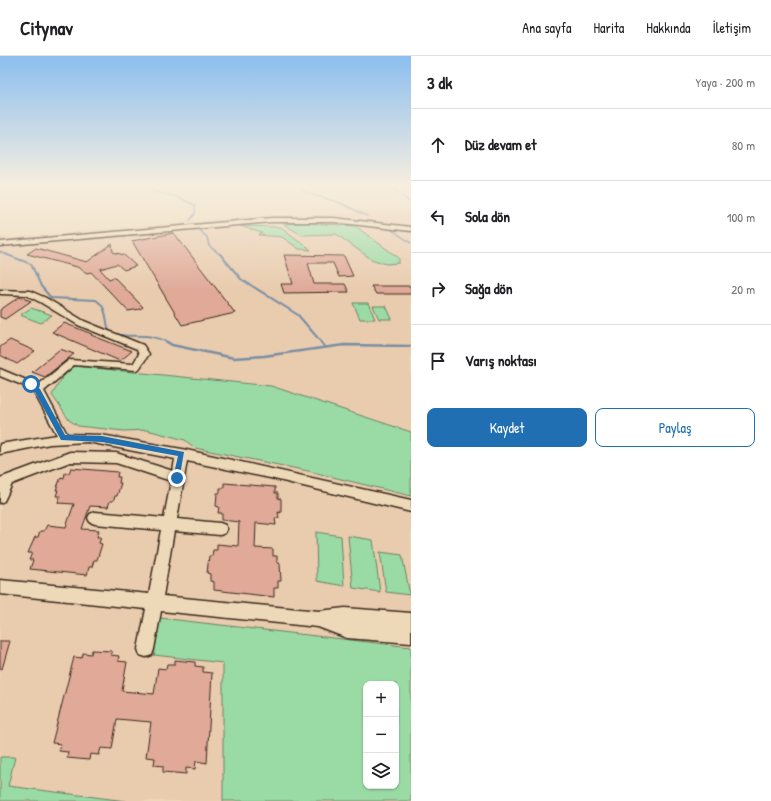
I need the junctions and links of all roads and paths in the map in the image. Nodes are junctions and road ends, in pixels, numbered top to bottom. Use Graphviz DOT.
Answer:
graph roads {
  1 [pos="225,221"];
  2 [pos="262,221"];
  3 [pos="341,221"];
  4 [pos="366,221"];
  5 [pos="411,226"];
  6 [pos="411,229"];
  7 [pos="117,232"];
  8 [pos="62,238"];
  9 [pos="0,240"];
  10 [pos="0,244"];
  11 [pos="0,292"];
  12 [pos="0,372"];
  13 [pos="38,390"];
  14 [pos="64,438"];
  15 [pos="0,449"];
  16 [pos="182,454"];
  17 [pos="177,478"];
  18 [pos="4,482"];
  19 [pos="0,497"];
  20 [pos="411,506"];
  21 [pos="94,518"];
  22 [pos="168,524"];
  23 [pos="220,529"];
  24 [pos="0,587"];
  25 [pos="154,603"];
  26 [pos="319,619"];
  27 [pos="411,621"];
  28 [pos="411,635"];
  29 [pos="146,649"];
  1 -- 7 [label="street"];
  2 -- 7 [label="street"];
  3 -- 6 [label="street"];
  4 -- 5 [label="street"];
  7 -- 8 [label="street"];
  8 -- 9 [label="street"];
  8 -- 10 [label="street"];
  11 -- 13 [label="street"];
  12 -- 13 [label="street"];
  13 -- 14 [label="street"];
  14 -- 15 [label="street"];
  14 -- 16 [label="street"];
  16 -- 17 [label="street"];
  16 -- 20 [label="street"];
  17 -- 18 [label="street"];
  17 -- 22 [label="street"];
  18 -- 19 [label="street"];
  21 -- 22 [label="street"];
  22 -- 23 [label="street"];
  22 -- 25 [label="street"];
  24 -- 25 [label="street"];
  25 -- 26 [label="street"];
  25 -- 29 [label="street"];
  26 -- 27 [label="street"];
  26 -- 28 [label="street"];
}
